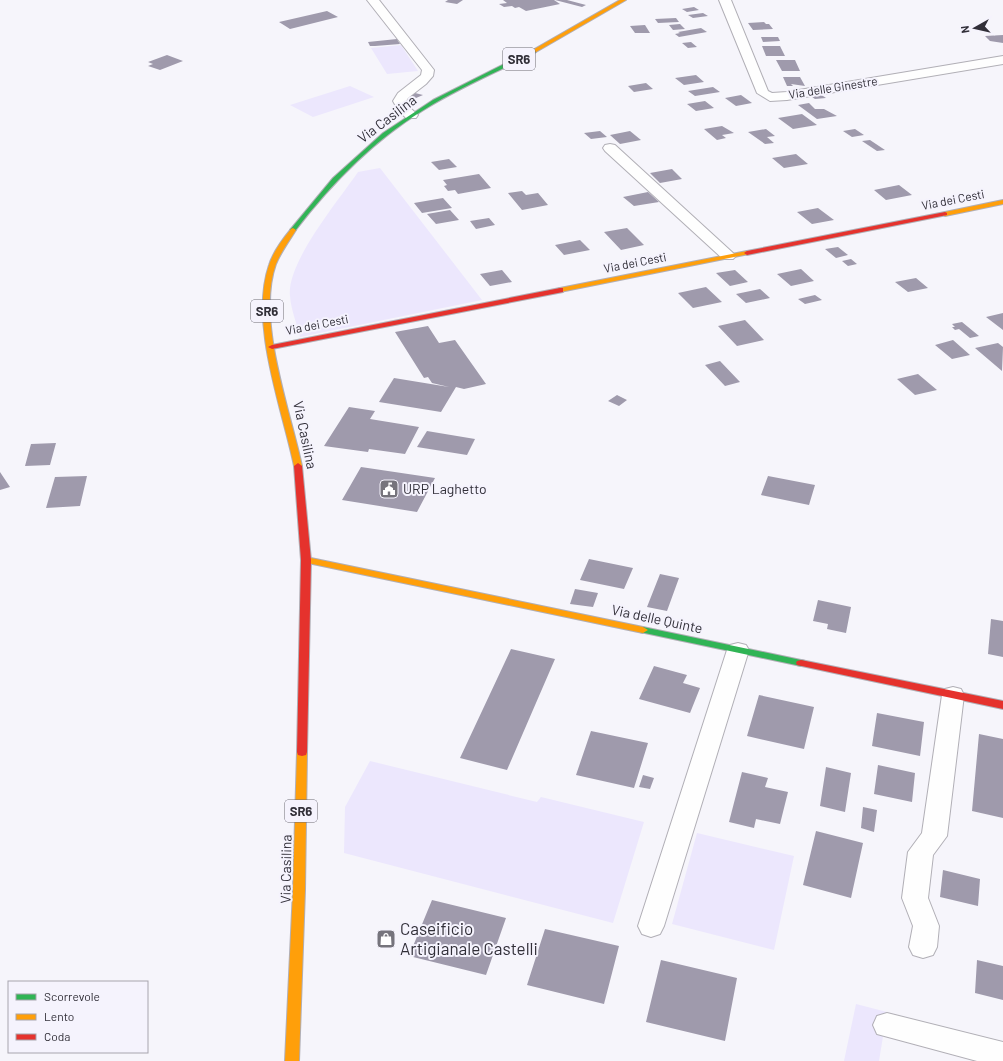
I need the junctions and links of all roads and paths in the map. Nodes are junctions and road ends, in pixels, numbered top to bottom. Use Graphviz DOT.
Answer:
graph roads {
  1 [pos="373,0"];
  2 [pos="624,0"];
  3 [pos="725,0"];
  4 [pos="1003,60"];
  5 [pos="411,115"];
  6 [pos="610,148"];
  7 [pos="1003,202"];
  8 [pos="728,256"];
  9 [pos="272,347"];
  10 [pos="306,560"];
  11 [pos="738,650"];
  12 [pos="953,695"];
  13 [pos="1003,705"];
  14 [pos="650,926"];
  15 [pos="923,947"];
  16 [pos="887,1025"];
  17 [pos="1003,1056"];
  18 [pos="292,1061"];
  1 -- 5 [label="street"];
  2 -- 5 [label="main road, Via Casilina / SR6"];
  3 -- 4 [label="street, Via delle Ginestre"];
  5 -- 9 [label="main road, Via Casilina / SR6"];
  6 -- 8 [label="street"];
  7 -- 8 [label="main road, Via dei Cesti"];
  8 -- 9 [label="main road, Via dei Cesti"];
  9 -- 10 [label="main road, Via Casilina / SR6"];
  10 -- 11 [label="main road, Via delle Quinte"];
  10 -- 18 [label="main road, Via Casilina / SR6"];
  11 -- 12 [label="main road, Via delle Quinte"];
  11 -- 14 [label="street"];
  12 -- 13 [label="main road, Via delle Quinte"];
  12 -- 15 [label="street"];
  16 -- 17 [label="street"];
}
